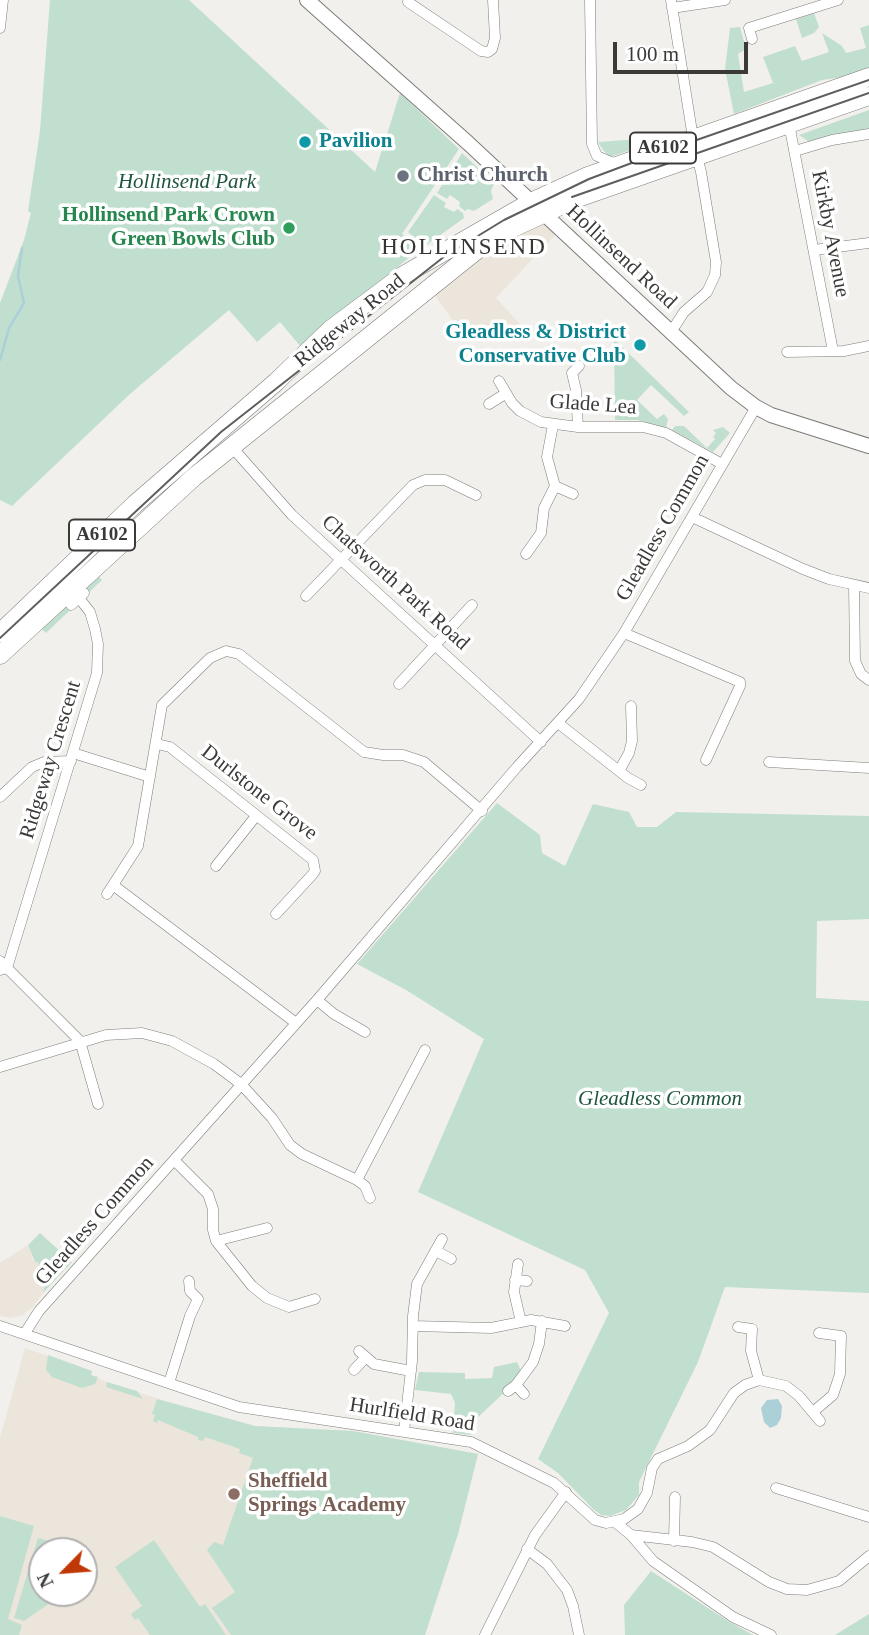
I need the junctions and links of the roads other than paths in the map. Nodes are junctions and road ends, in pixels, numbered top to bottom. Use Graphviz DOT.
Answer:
graph roads {
  1 [pos="2,0"];
  2 [pos="307,0"];
  3 [pos="493,0"];
  4 [pos="590,0"];
  5 [pos="725,0"];
  6 [pos="838,0"];
  7 [pos="408,2"];
  8 [pos="672,4"];
  9 [pos="0,28"];
  10 [pos="752,39"];
  11 [pos="869,77"];
  12 [pos="869,96"];
  13 [pos="789,124"];
  14 [pos="869,134"];
  15 [pos="693,138"];
  16 [pos="795,151"];
  17 [pos="688,159"];
  18 [pos="616,164"];
  19 [pos="537,208"];
  20 [pos="869,243"];
  21 [pos="814,250"];
  22 [pos="671,331"];
  23 [pos="869,346"];
  24 [pos="833,351"];
  25 [pos="787,352"];
  26 [pos="579,366"];
  27 [pos="499,381"];
  28 [pos="505,394"];
  29 [pos="489,404"];
  30 [pos="755,407"];
  31 [pos="553,425"];
  32 [pos="578,427"];
  33 [pos="230,446"];
  34 [pos="869,446"];
  35 [pos="723,464"];
  36 [pos="555,486"];
  37 [pos="573,494"];
  38 [pos="476,495"];
  39 [pos="692,517"];
  40 [pos="526,554"];
  41 [pos="341,561"];
  42 [pos="854,585"];
  43 [pos="869,588"];
  44 [pos="306,596"];
  45 [pos="78,598"];
  46 [pos="472,605"];
  47 [pos="0,633"];
  48 [pos="624,633"];
  49 [pos="435,645"];
  50 [pos="0,655"];
  51 [pos="744,672"];
  52 [pos="869,680"];
  53 [pos="740,682"];
  54 [pos="399,684"];
  55 [pos="631,706"];
  56 [pos="558,723"];
  57 [pos="541,742"];
  58 [pos="157,744"];
  59 [pos="72,757"];
  60 [pos="706,760"];
  61 [pos="769,762"];
  62 [pos="869,768"];
  63 [pos="619,771"];
  64 [pos="150,777"];
  65 [pos="641,785"];
  66 [pos="0,797"];
  67 [pos="482,811"];
  68 [pos="256,816"];
  69 [pos="216,866"];
  70 [pos="113,885"];
  71 [pos="107,894"];
  72 [pos="276,914"];
  73 [pos="2,966"];
  74 [pos="317,1000"];
  75 [pos="296,1023"];
  76 [pos="365,1032"];
  77 [pos="80,1041"];
  78 [pos="425,1050"];
  79 [pos="0,1067"];
  80 [pos="241,1084"];
  81 [pos="98,1104"];
  82 [pos="175,1161"];
  83 [pos="357,1180"];
  84 [pos="370,1198"];
  85 [pos="268,1227"];
  86 [pos="442,1239"];
  87 [pos="216,1241"];
  88 [pos="436,1251"];
  89 [pos="451,1259"];
  90 [pos="518,1264"];
  91 [pos="515,1280"];
  92 [pos="189,1281"];
  93 [pos="527,1281"];
  94 [pos="315,1299"];
  95 [pos="542,1321"];
  96 [pos="521,1322"];
  97 [pos="0,1325"];
  98 [pos="413,1326"];
  99 [pos="565,1326"];
  100 [pos="738,1326"];
  101 [pos="25,1332"];
  102 [pos="819,1333"];
  103 [pos="354,1370"];
  104 [pos="411,1371"];
  105 [pos="759,1380"];
  106 [pos="169,1383"];
  107 [pos="524,1394"];
  108 [pos="404,1431"];
  109 [pos="776,1488"];
  110 [pos="566,1492"];
  111 [pos="675,1497"];
  112 [pos="869,1517"];
  113 [pos="615,1522"];
  114 [pos="631,1535"];
  115 [pos="674,1541"];
  116 [pos="527,1549"];
  117 [pos="869,1556"];
  118 [pos="485,1635"];
  119 [pos="579,1635"];
  120 [pos="771,1635"];
  1 -- 9 [label="street"];
  2 -- 19 [label="main road, Hollinsend Road"];
  3 -- 7 [label="street"];
  4 -- 18 [label="street"];
  5 -- 8 [label="street"];
  6 -- 10 [label="street"];
  8 -- 15 [label="street"];
  11 -- 15 [label="highway, Ridgeway Road / A6102"];
  12 -- 13 [label="highway, Ridgeway Road / A6102"];
  13 -- 16 [label="street, Kirkby Avenue"];
  13 -- 17 [label="highway, Ridgeway Road / A6102"];
  14 -- 16 [label="street"];
  15 -- 18 [label="highway, Ridgeway Road / A6102"];
  16 -- 21 [label="street, Kirkby Avenue"];
  17 -- 19 [label="highway, Ridgeway Road / A6102"];
  17 -- 22 [label="street"];
  18 -- 19 [label="highway, Ridgeway Road / A6102"];
  19 -- 22 [label="main road, Hollinsend Road"];
  19 -- 33 [label="highway, Ridgeway Road / A6102"];
  19 -- 47 [label="highway, Ridgeway Road / A6102"];
  20 -- 21 [label="street"];
  21 -- 24 [label="street, Kirkby Avenue"];
  22 -- 30 [label="main road, Hollinsend Road"];
  23 -- 24 [label="street"];
  24 -- 25 [label="street"];
  26 -- 32 [label="street"];
  27 -- 28 [label="street, Glade Lea"];
  28 -- 29 [label="street"];
  28 -- 31 [label="street, Glade Lea"];
  30 -- 34 [label="main road, Hollinsend Road"];
  30 -- 35 [label="street, Gleadless Common"];
  31 -- 32 [label="street, Glade Lea"];
  31 -- 36 [label="street"];
  32 -- 35 [label="street, Glade Lea"];
  33 -- 41 [label="street, Chatsworth Park Road"];
  33 -- 50 [label="highway, Ridgeway Road / A6102"];
  35 -- 39 [label="street, Gleadless Common"];
  36 -- 37 [label="street"];
  36 -- 40 [label="street"];
  38 -- 41 [label="street"];
  39 -- 42 [label="street"];
  39 -- 48 [label="street, Gleadless Common"];
  41 -- 44 [label="street"];
  41 -- 49 [label="street, Chatsworth Park Road"];
  42 -- 43 [label="street"];
  42 -- 52 [label="street"];
  45 -- 59 [label="street, Ridgeway Crescent"];
  46 -- 49 [label="street"];
  48 -- 53 [label="street"];
  48 -- 56 [label="street, Gleadless Common"];
  49 -- 54 [label="street"];
  49 -- 57 [label="street, Chatsworth Park Road"];
  51 -- 53 [label="street"];
  53 -- 60 [label="street"];
  55 -- 63 [label="street"];
  56 -- 57 [label="street, Gleadless Common"];
  56 -- 63 [label="street"];
  57 -- 67 [label="street, Gleadless Common"];
  58 -- 64 [label="street"];
  58 -- 67 [label="street"];
  58 -- 68 [label="street, Durlstone Grove"];
  59 -- 64 [label="street"];
  59 -- 66 [label="street"];
  59 -- 73 [label="street, Ridgeway Crescent"];
  61 -- 62 [label="street"];
  63 -- 65 [label="street"];
  64 -- 70 [label="street"];
  67 -- 74 [label="street, Gleadless Common"];
  68 -- 69 [label="street"];
  68 -- 72 [label="street, Durlstone Grove"];
  70 -- 71 [label="street"];
  70 -- 75 [label="street"];
  73 -- 77 [label="street"];
  74 -- 75 [label="street, Gleadless Common"];
  74 -- 76 [label="street"];
  75 -- 80 [label="street, Gleadless Common"];
  77 -- 79 [label="street"];
  77 -- 80 [label="street"];
  77 -- 81 [label="street"];
  78 -- 83 [label="street"];
  80 -- 82 [label="street, Gleadless Common"];
  80 -- 83 [label="street"];
  82 -- 87 [label="street"];
  82 -- 101 [label="street, Gleadless Common"];
  83 -- 84 [label="street"];
  85 -- 87 [label="street"];
  86 -- 88 [label="street"];
  87 -- 94 [label="street"];
  88 -- 89 [label="street"];
  88 -- 98 [label="street"];
  90 -- 91 [label="street"];
  91 -- 93 [label="street"];
  91 -- 96 [label="street"];
  92 -- 106 [label="street"];
  95 -- 96 [label="street"];
  95 -- 99 [label="street"];
  95 -- 107 [label="street"];
  96 -- 98 [label="street"];
  97 -- 101 [label="street, Hurlfield Road"];
  98 -- 104 [label="street"];
  100 -- 105 [label="street"];
  101 -- 106 [label="street, Hurlfield Road"];
  102 -- 105 [label="street"];
  103 -- 104 [label="street"];
  104 -- 108 [label="street"];
  105 -- 113 [label="street"];
  106 -- 108 [label="street, Hurlfield Road"];
  108 -- 110 [label="street, Hurlfield Road"];
  109 -- 112 [label="street"];
  110 -- 113 [label="street, Hurlfield Road"];
  110 -- 116 [label="street"];
  111 -- 115 [label="street"];
  113 -- 114 [label="street, Hurlfield Road"];
  114 -- 115 [label="street"];
  114 -- 120 [label="street, Hurlfield Road"];
  115 -- 117 [label="street"];
  116 -- 118 [label="street"];
  116 -- 119 [label="street"];
}
